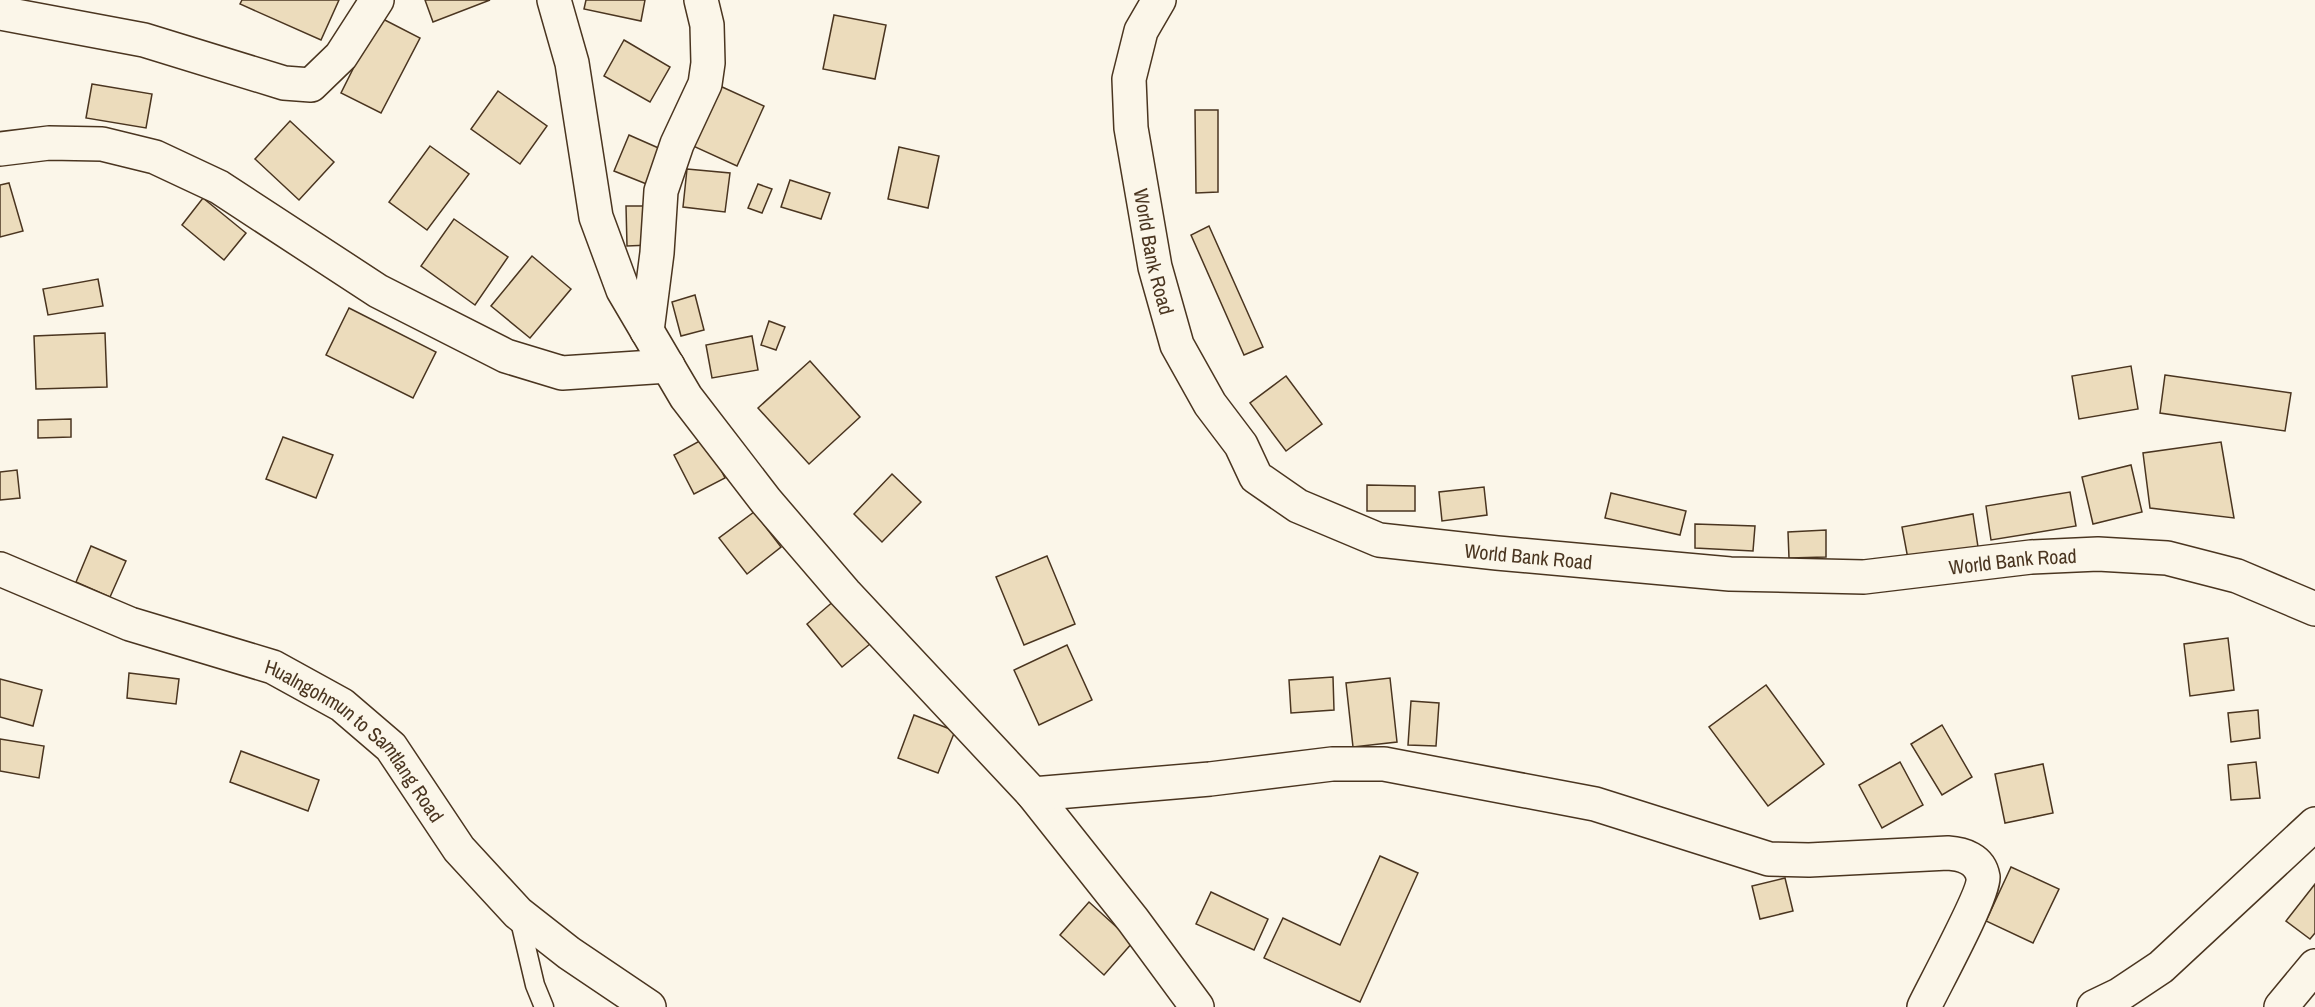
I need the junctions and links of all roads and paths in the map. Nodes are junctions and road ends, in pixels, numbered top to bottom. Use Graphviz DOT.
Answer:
graph roads {
  1 [pos="377,0"];
  2 [pos="554,0"];
  3 [pos="701,0"];
  4 [pos="1159,0"];
  5 [pos="0,12"];
  6 [pos="0,149"];
  7 [pos="647,331"];
  8 [pos="668,366"];
  9 [pos="0,569"];
  10 [pos="2315,609"];
  11 [pos="1033,794"];
  12 [pos="2315,824"];
  13 [pos="518,913"];
  14 [pos="2315,966"];
  15 [pos="544,1007"];
  16 [pos="649,1007"];
  17 [pos="1197,1007"];
  18 [pos="1924,1007"];
  19 [pos="2094,1007"];
  20 [pos="2282,1007"];
  1 -- 5 [label="street"];
  2 -- 7 [label="street"];
  3 -- 7 [label="street"];
  4 -- 10 [label="street, World Bank Road"];
  6 -- 8 [label="street"];
  7 -- 8 [label="street"];
  8 -- 11 [label="street"];
  9 -- 13 [label="street, Hualngohmun to Samtlang Road"];
  11 -- 17 [label="street"];
  11 -- 18 [label="street"];
  12 -- 19 [label="street"];
  13 -- 15 [label="lane"];
  13 -- 16 [label="street, Hualngohmun to Samtlang Road"];
  14 -- 20 [label="street"];
}
